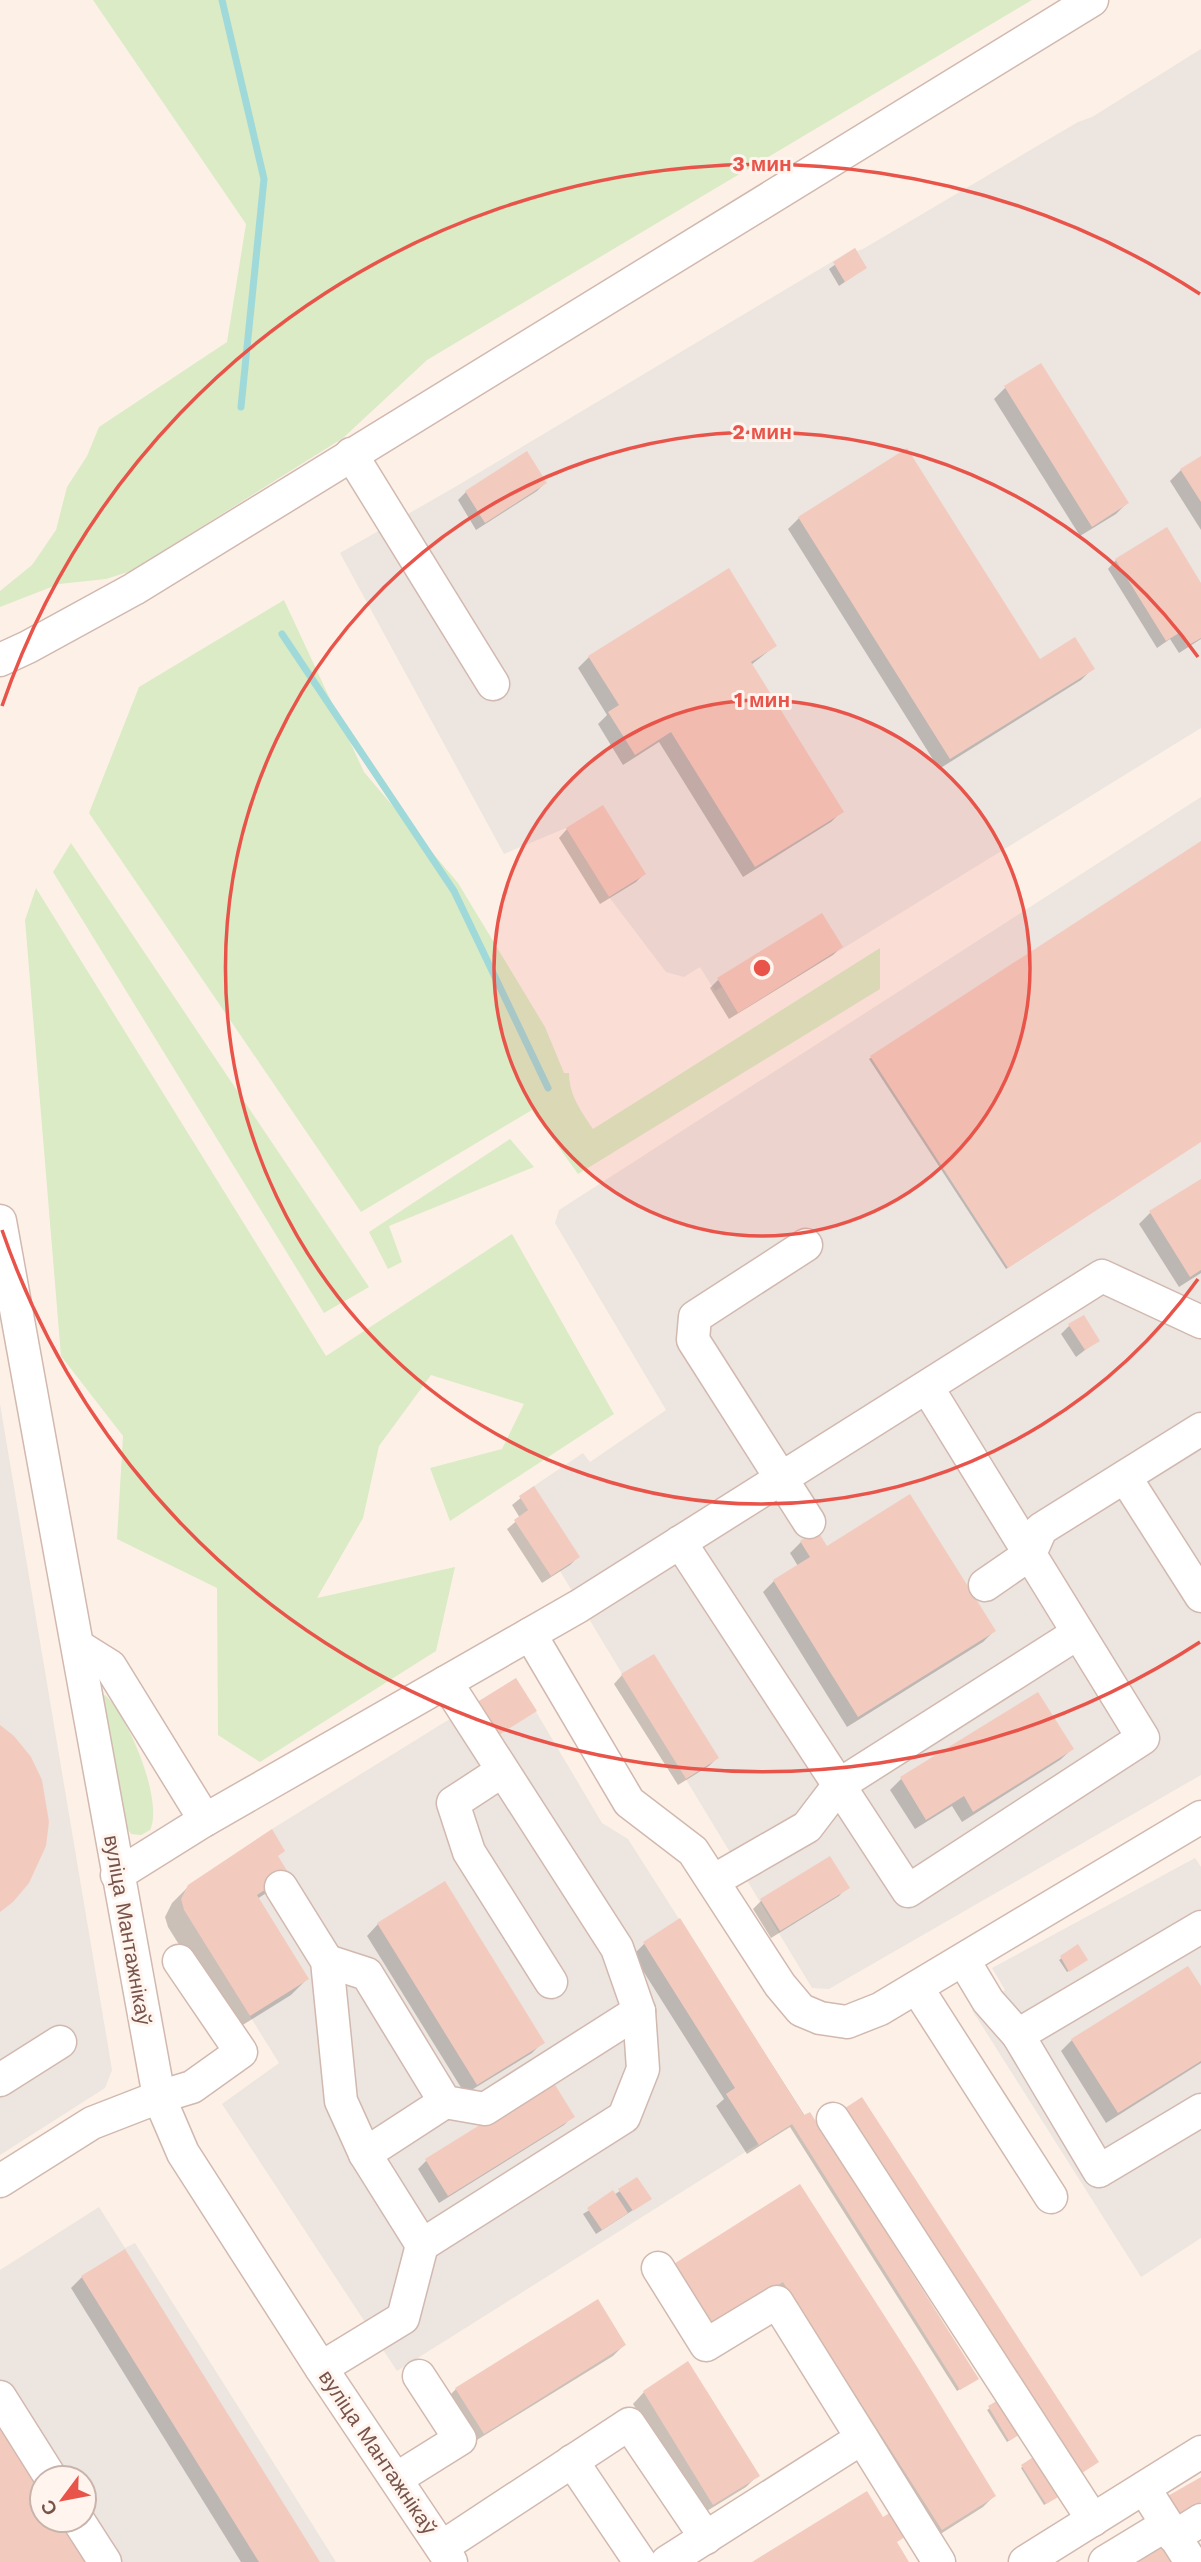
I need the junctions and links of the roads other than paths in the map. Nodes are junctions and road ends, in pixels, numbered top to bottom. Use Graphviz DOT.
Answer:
graph roads {
  1 [pos="1092,0"];
  2 [pos="351,454"];
  3 [pos="0,660"];
  4 [pos="493,684"];
  5 [pos="0,1221"];
  6 [pos="806,1245"];
  7 [pos="1201,1322"];
  8 [pos="927,1387"];
  9 [pos="1201,1429"];
  10 [pos="1125,1477"];
  11 [pos="780,1479"];
  12 [pos="809,1522"];
  13 [pos="680,1542"];
  14 [pos="1030,1554"];
  15 [pos="985,1585"];
  16 [pos="1201,1596"];
  17 [pos="1078,1633"];
  18 [pos="530,1634"];
  19 [pos="78,1646"];
  20 [pos="446,1682"];
  21 [pos="502,1771"];
  22 [pos="839,1785"];
  23 [pos="1201,1817"];
  24 [pos="205,1820"];
  25 [pos="117,1875"];
  26 [pos="713,1881"];
  27 [pos="281,1886"];
  28 [pos="1201,1927"];
  29 [pos="179,1961"];
  30 [pos="327,1961"];
  31 [pos="964,1961"];
  32 [pos="551,1982"];
  33 [pos="917,1988"];
  34 [pos="639,2011"];
  35 [pos="1018,2035"];
  36 [pos="60,2042"];
  37 [pos="0,2080"];
  38 [pos="159,2097"];
  39 [pos="445,2102"];
  40 [pos="1201,2110"];
  41 [pos="832,2119"];
  42 [pos="365,2154"];
  43 [pos="0,2181"];
  44 [pos="1051,2197"];
  45 [pos="422,2245"];
  46 [pos="658,2269"];
  47 [pos="321,2368"];
  48 [pos="419,2376"];
  49 [pos="0,2397"];
  50 [pos="862,2438"];
  51 [pos="1201,2452"];
  52 [pos="572,2461"];
  53 [pos="42,2464"];
  54 [pos="396,2479"];
  55 [pos="1144,2488"];
  56 [pos="1201,2520"];
  57 [pos="1087,2523"];
  58 [pos="87,2534"];
  59 [pos="706,2538"];
  60 [pos="1177,2541"];
  61 [pos="446,2554"];
  62 [pos="104,2562"];
  63 [pos="640,2562"];
  64 [pos="667,2562"];
  65 [pos="939,2562"];
  66 [pos="1025,2562"];
  67 [pos="1105,2562"];
  1 -- 2 [label="street"];
  2 -- 3 [label="street"];
  2 -- 4 [label="street"];
  5 -- 19 [label="street, вуліца Мантажнікаў"];
  6 -- 11 [label="street"];
  7 -- 8 [label="street"];
  8 -- 11 [label="street"];
  8 -- 14 [label="street"];
  9 -- 10 [label="street"];
  10 -- 14 [label="street"];
  10 -- 16 [label="street"];
  11 -- 12 [label="street"];
  11 -- 13 [label="street"];
  13 -- 18 [label="street"];
  13 -- 22 [label="street"];
  14 -- 15 [label="street"];
  14 -- 17 [label="street"];
  17 -- 22 [label="street"];
  17 -- 22 [label="street"];
  18 -- 20 [label="street"];
  18 -- 26 [label="street"];
  19 -- 24 [label="street"];
  19 -- 25 [label="street, вуліца Мантажнікаў"];
  20 -- 21 [label="street"];
  20 -- 24 [label="street"];
  21 -- 32 [label="street"];
  21 -- 34 [label="street"];
  22 -- 26 [label="street"];
  23 -- 31 [label="street"];
  24 -- 25 [label="street"];
  25 -- 38 [label="street, вуліца Мантажнікаў"];
  26 -- 33 [label="street"];
  27 -- 30 [label="street"];
  28 -- 35 [label="street"];
  29 -- 38 [label="street"];
  30 -- 39 [label="street"];
  30 -- 42 [label="street"];
  31 -- 33 [label="street"];
  31 -- 35 [label="street"];
  33 -- 44 [label="street"];
  34 -- 39 [label="street"];
  34 -- 45 [label="street"];
  35 -- 40 [label="street"];
  36 -- 37 [label="street"];
  38 -- 43 [label="street"];
  38 -- 47 [label="street, вуліца Мантажнікаў"];
  39 -- 42 [label="street"];
  41 -- 57 [label="street"];
  42 -- 45 [label="street"];
  45 -- 47 [label="street"];
  46 -- 50 [label="street"];
  47 -- 54 [label="street, вуліца Мантажнікаў"];
  48 -- 54 [label="street"];
  49 -- 53 [label="street"];
  50 -- 59 [label="street"];
  50 -- 65 [label="street"];
  51 -- 55 [label="street"];
  52 -- 59 [label="street"];
  52 -- 61 [label="street"];
  52 -- 63 [label="street"];
  54 -- 61 [label="street, вуліца Мантажнікаў"];
  55 -- 57 [label="street"];
  55 -- 60 [label="street"];
  56 -- 60 [label="street"];
  57 -- 66 [label="street"];
  57 -- 67 [label="street"];
  58 -- 62 [label="street"];
  59 -- 64 [label="street"];
  60 -- 67 [label="street"];
}
